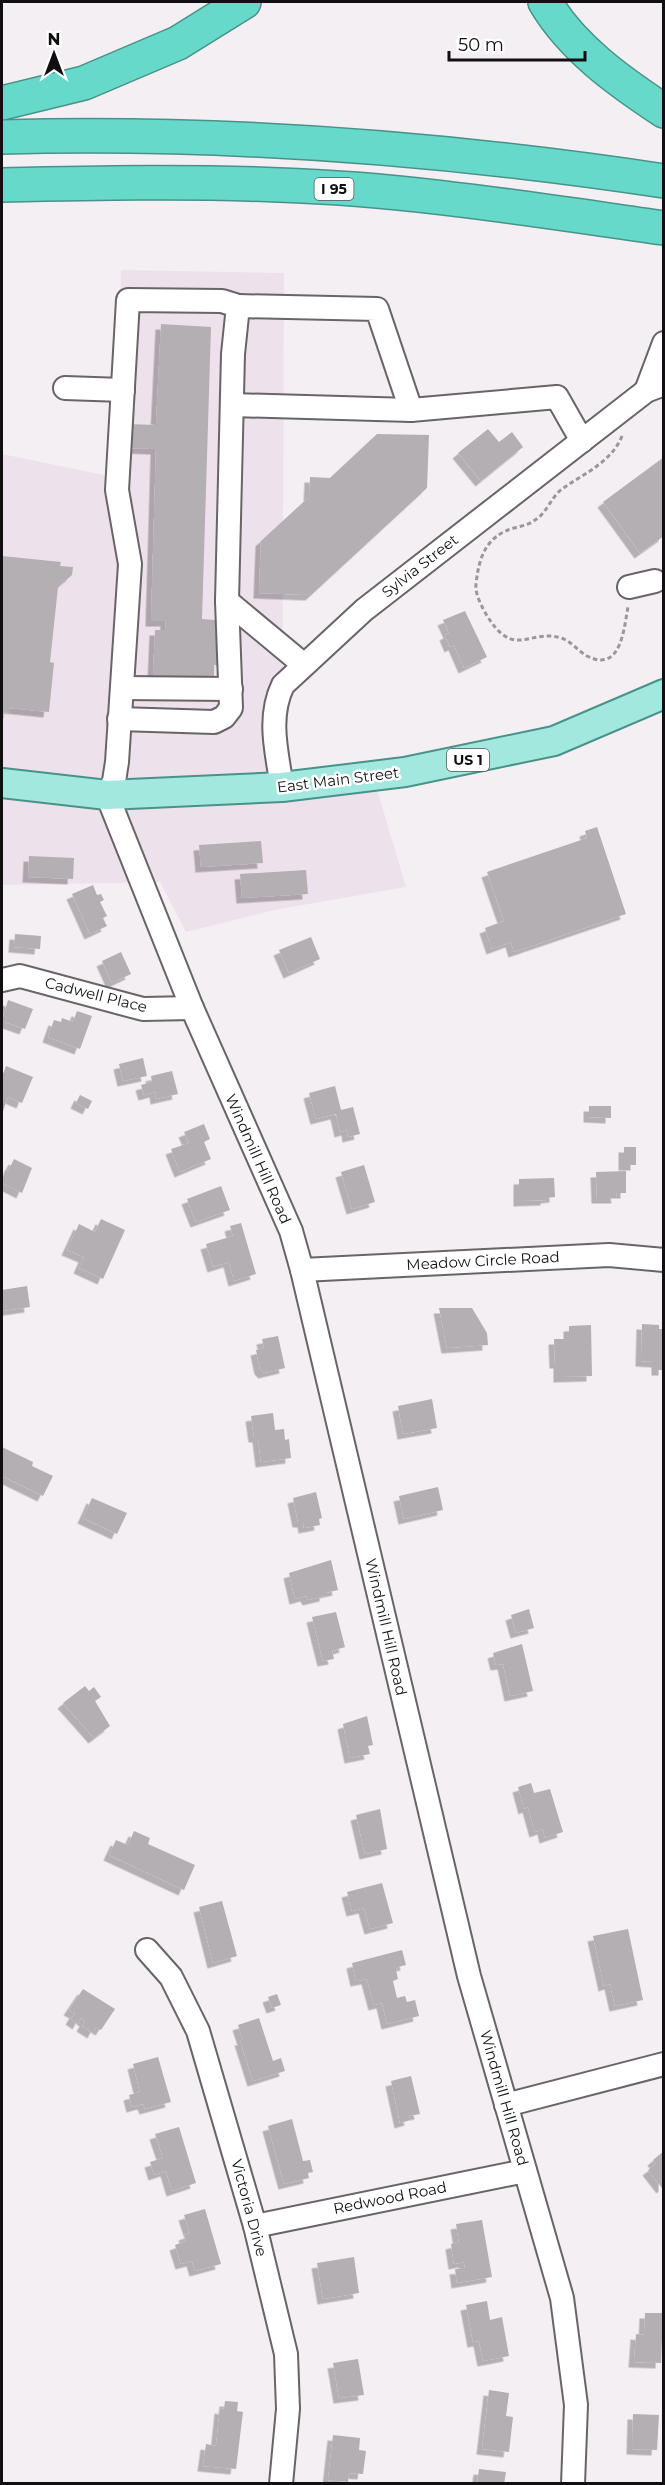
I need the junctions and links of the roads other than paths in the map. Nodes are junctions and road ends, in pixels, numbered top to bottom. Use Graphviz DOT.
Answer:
graph roads {
  1 [pos="244,2"];
  2 [pos="545,2"];
  3 [pos="2,103"];
  4 [pos="663,111"];
  5 [pos="2,137"];
  6 [pos="663,181"];
  7 [pos="2,185"];
  8 [pos="663,228"];
  9 [pos="238,306"];
  10 [pos="663,343"];
  11 [pos="65,388"];
  12 [pos="655,388"];
  13 [pos="123,390"];
  14 [pos="232,405"];
  15 [pos="411,410"];
  16 [pos="582,441"];
  17 [pos="655,582"];
  18 [pos="629,596"];
  19 [pos="227,601"];
  20 [pos="304,664"];
  21 [pos="122,688"];
  22 [pos="231,689"];
  23 [pos="663,694"];
  24 [pos="120,719"];
  25 [pos="2,783"];
  26 [pos="282,787"];
  27 [pos="107,795"];
  28 [pos="2,980"];
  29 [pos="192,1008"];
  30 [pos="663,1260"];
  31 [pos="302,1270"];
  32 [pos="147,1950"];
  33 [pos="663,2064"];
  34 [pos="506,2105"];
  35 [pos="525,2171"];
  36 [pos="255,2226"];
  37 [pos="281,2484"];
  38 [pos="573,2484"];
  1 -- 3 [label="highway"];
  2 -- 4 [label="highway"];
  5 -- 6 [label="highway"];
  7 -- 8 [label="highway, I 95"];
  9 -- 13 [label="street"];
  9 -- 14 [label="street"];
  9 -- 15 [label="street"];
  10 -- 12 [label="street, Sylvia Street"];
  11 -- 13 [label="street"];
  12 -- 16 [label="street, Sylvia Street"];
  13 -- 21 [label="street"];
  14 -- 15 [label="street"];
  14 -- 19 [label="street"];
  15 -- 16 [label="street"];
  16 -- 20 [label="street, Sylvia Street"];
  17 -- 18 [label="street"];
  19 -- 20 [label="street"];
  19 -- 22 [label="street"];
  20 -- 26 [label="street, Sylvia Street"];
  21 -- 22 [label="street"];
  21 -- 24 [label="street"];
  22 -- 24 [label="street"];
  23 -- 26 [label="main road, East Main Street / US 1"];
  24 -- 27 [label="street"];
  25 -- 27 [label="main road, East Main Street / US 1"];
  26 -- 27 [label="main road, East Main Street / US 1"];
  27 -- 29 [label="street, Windmill Hill Road"];
  28 -- 29 [label="street, Cadwell Place"];
  29 -- 31 [label="street, Windmill Hill Road"];
  30 -- 31 [label="street, Meadow Circle Road"];
  31 -- 34 [label="street, Windmill Hill Road"];
  32 -- 36 [label="street, Victoria Drive"];
  33 -- 34 [label="street"];
  34 -- 35 [label="street, Windmill Hill Road"];
  35 -- 36 [label="street, Redwood Road"];
  35 -- 38 [label="street, Windmill Hill Road"];
  36 -- 37 [label="street, Victoria Drive"];
}
